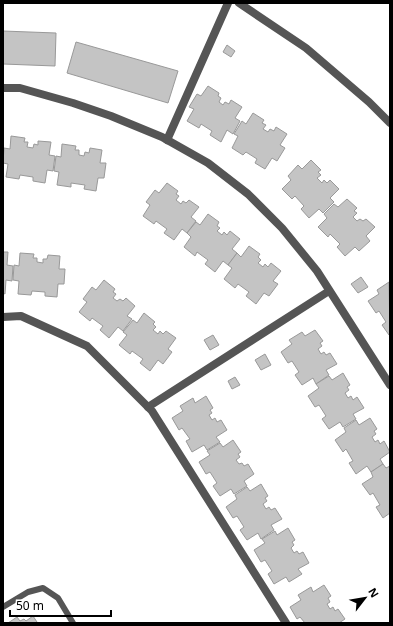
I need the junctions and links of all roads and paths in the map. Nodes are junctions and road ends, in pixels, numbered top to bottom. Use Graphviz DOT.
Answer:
graph roads {
  1 [pos="228,3"];
  2 [pos="239,3"];
  3 [pos="3,88"];
  4 [pos="390,123"];
  5 [pos="167,140"];
  6 [pos="329,290"];
  7 [pos="3,317"];
  8 [pos="390,385"];
  9 [pos="148,407"];
  10 [pos="3,607"];
  11 [pos="73,623"];
  12 [pos="286,623"];
  1 -- 5 [label="street"];
  2 -- 4 [label="street"];
  3 -- 5 [label="street"];
  5 -- 6 [label="street"];
  6 -- 8 [label="street"];
  6 -- 9 [label="street"];
  7 -- 9 [label="street"];
  9 -- 12 [label="street"];
  10 -- 11 [label="lane"];
}
